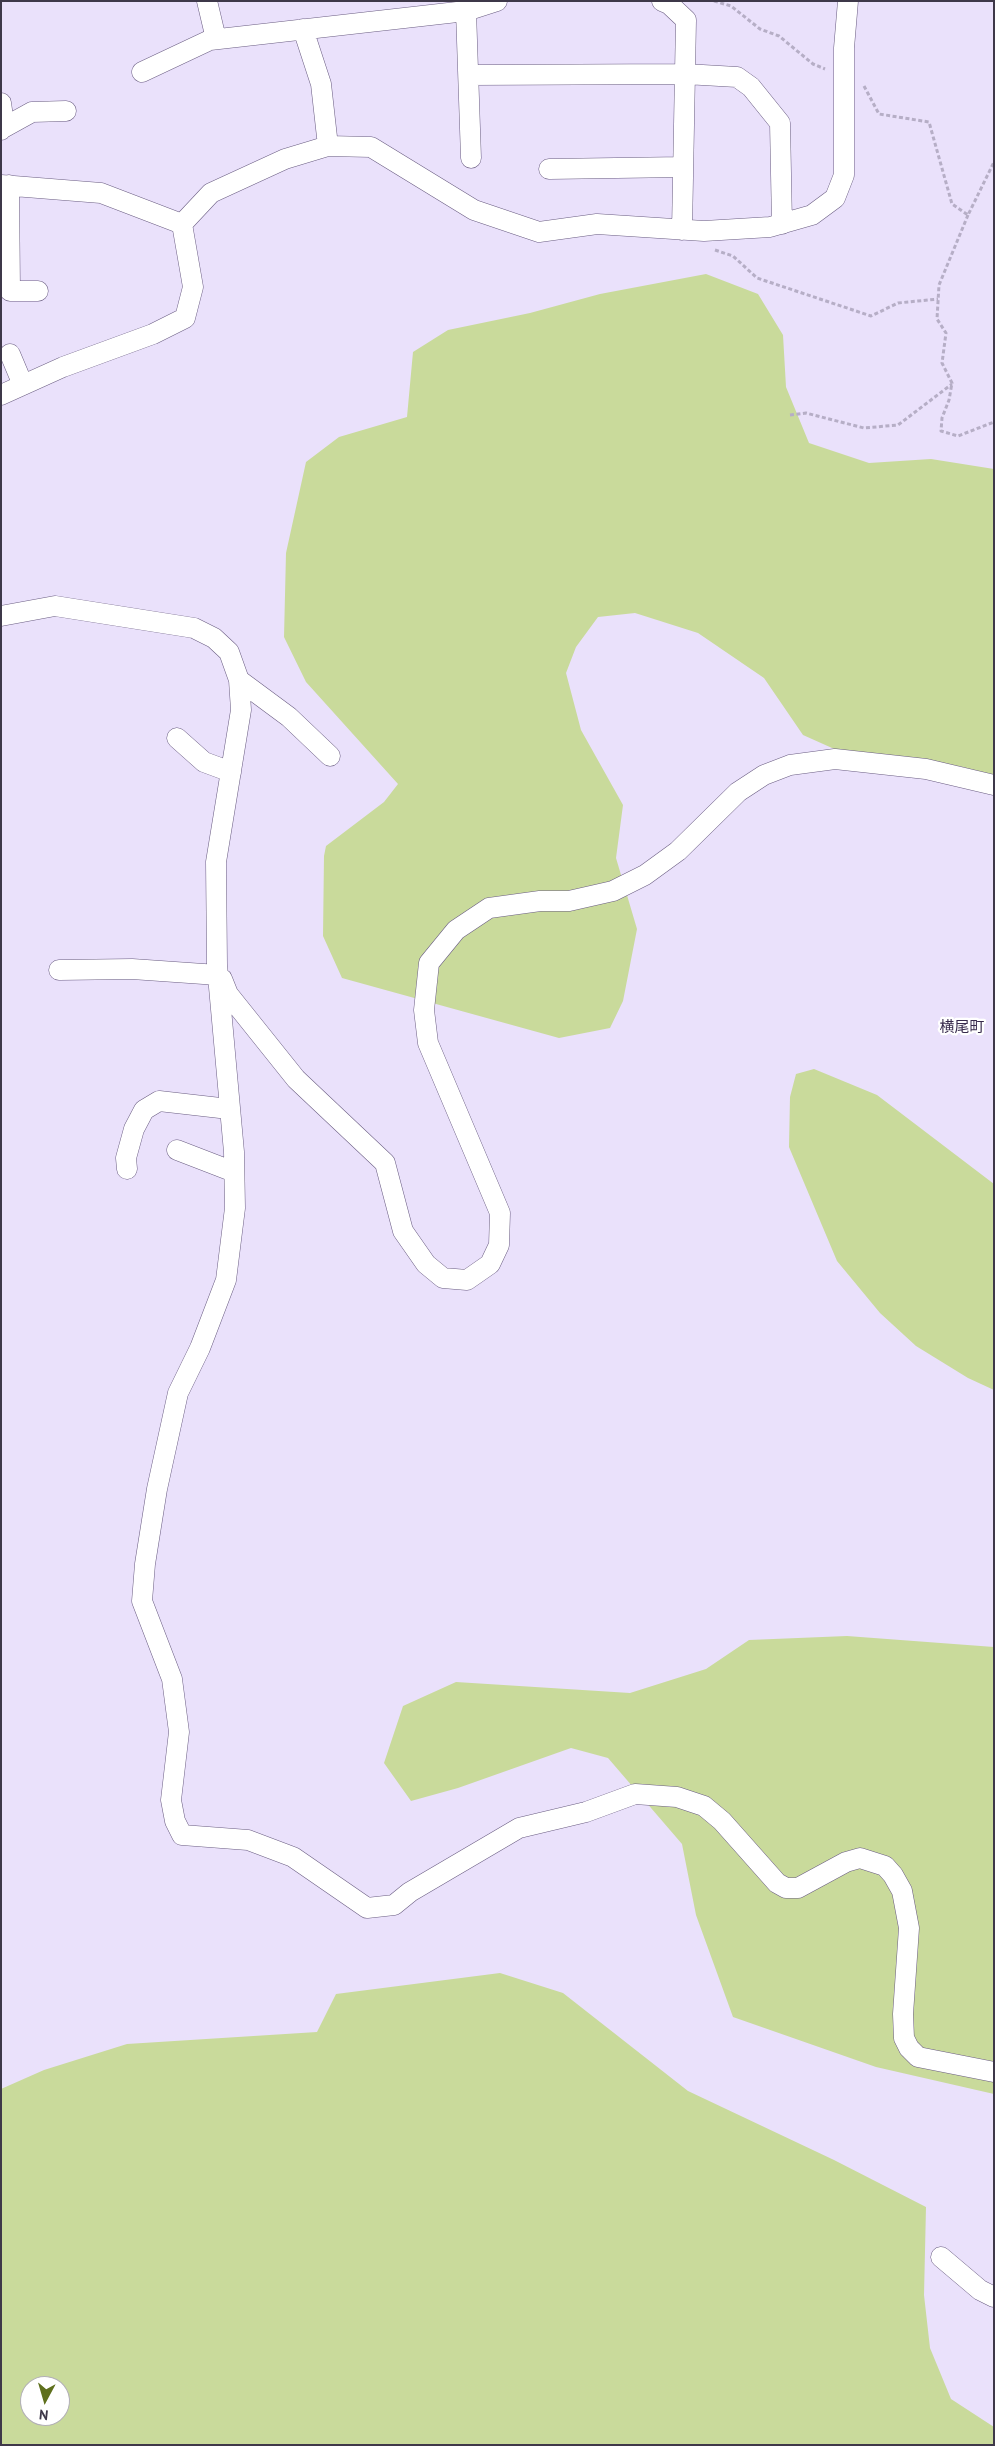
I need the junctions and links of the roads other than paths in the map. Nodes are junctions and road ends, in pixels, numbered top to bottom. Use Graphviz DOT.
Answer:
graph roads {
  1 [pos="207,1"];
  2 [pos="497,1"];
  3 [pos="662,1"];
  4 [pos="848,1"];
  5 [pos="466,11"];
  6 [pos="303,29"];
  7 [pos="216,39"];
  8 [pos="142,72"];
  9 [pos="684,74"];
  10 [pos="469,75"];
  11 [pos="1,102"];
  12 [pos="66,111"];
  13 [pos="2,129"];
  14 [pos="328,146"];
  15 [pos="471,158"];
  16 [pos="683,167"];
  17 [pos="549,169"];
  18 [pos="5,185"];
  19 [pos="182,224"];
  20 [pos="782,224"];
  21 [pos="682,230"];
  22 [pos="6,291"];
  23 [pos="38,291"];
  24 [pos="10,354"];
  25 [pos="23,385"];
  26 [pos="1,395"];
  27 [pos="1,616"];
  28 [pos="239,680"];
  29 [pos="177,738"];
  30 [pos="330,756"];
  31 [pos="230,772"];
  32 [pos="994,785"];
  33 [pos="59,970"];
  34 [pos="217,970"];
  35 [pos="229,1108"];
  36 [pos="177,1150"];
  37 [pos="127,1169"];
  38 [pos="234,1172"];
  39 [pos="994,2072"];
  40 [pos="941,2257"];
  41 [pos="994,2296"];
  1 -- 7 [label="street"];
  2 -- 5 [label="street"];
  3 -- 9 [label="street"];
  4 -- 20 [label="street"];
  5 -- 6 [label="street"];
  5 -- 10 [label="street"];
  6 -- 7 [label="street"];
  6 -- 14 [label="street"];
  7 -- 8 [label="street"];
  9 -- 10 [label="street"];
  9 -- 16 [label="street"];
  9 -- 20 [label="street"];
  10 -- 15 [label="street"];
  11 -- 13 [label="street"];
  12 -- 13 [label="street"];
  14 -- 19 [label="street"];
  14 -- 21 [label="street"];
  16 -- 17 [label="street"];
  16 -- 21 [label="street"];
  18 -- 19 [label="street"];
  18 -- 22 [label="street"];
  19 -- 25 [label="street"];
  20 -- 21 [label="street"];
  22 -- 23 [label="street"];
  24 -- 25 [label="street"];
  25 -- 26 [label="street"];
  27 -- 28 [label="street"];
  28 -- 30 [label="street"];
  28 -- 31 [label="street"];
  29 -- 31 [label="street"];
  31 -- 34 [label="street"];
  32 -- 34 [label="street"];
  33 -- 34 [label="street"];
  34 -- 35 [label="street"];
  35 -- 37 [label="street"];
  35 -- 38 [label="street"];
  36 -- 38 [label="street"];
  38 -- 39 [label="street"];
  40 -- 41 [label="street"];
}
